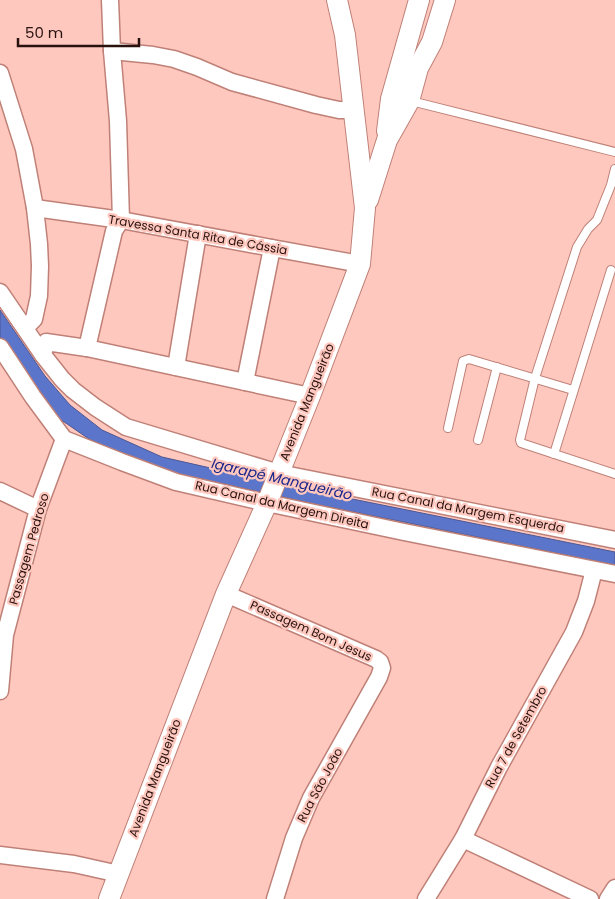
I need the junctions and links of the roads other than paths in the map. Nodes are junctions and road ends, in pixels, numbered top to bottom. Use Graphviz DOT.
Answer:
graph roads {
  1 [pos="110,0"];
  2 [pos="337,0"];
  3 [pos="419,0"];
  4 [pos="445,0"];
  5 [pos="112,51"];
  6 [pos="0,73"];
  7 [pos="409,101"];
  8 [pos="354,110"];
  9 [pos="386,143"];
  10 [pos="615,152"];
  11 [pos="615,169"];
  12 [pos="35,208"];
  13 [pos="365,208"];
  14 [pos="121,220"];
  15 [pos="198,234"];
  16 [pos="272,248"];
  17 [pos="360,264"];
  18 [pos="611,270"];
  19 [pos="0,292"];
  20 [pos="25,328"];
  21 [pos="0,347"];
  22 [pos="87,348"];
  23 [pos="43,355"];
  24 [pos="176,367"];
  25 [pos="497,368"];
  26 [pos="535,378"];
  27 [pos="245,382"];
  28 [pos="573,390"];
  29 [pos="310,396"];
  30 [pos="448,428"];
  31 [pos="64,439"];
  32 [pos="478,440"];
  33 [pos="554,454"];
  34 [pos="279,473"];
  35 [pos="615,474"];
  36 [pos="0,491"];
  37 [pos="267,503"];
  38 [pos="38,509"];
  39 [pos="615,540"];
  40 [pos="594,570"];
  41 [pos="615,574"];
  42 [pos="226,594"];
  43 [pos="3,635"];
  44 [pos="379,677"];
  45 [pos="0,691"];
  46 [pos="463,839"];
  47 [pos="0,855"];
  48 [pos="118,874"];
  49 [pos="615,888"];
  50 [pos="112,898"];
  51 [pos="275,899"];
  52 [pos="426,899"];
  53 [pos="590,899"];
  54 [pos="608,899"];
  1 -- 5 [label="street"];
  2 -- 8 [label="street, Avenida Mangueirão"];
  3 -- 9 [label="street"];
  4 -- 7 [label="street"];
  5 -- 8 [label="street"];
  5 -- 14 [label="street"];
  6 -- 12 [label="street"];
  7 -- 9 [label="street"];
  7 -- 10 [label="lane"];
  8 -- 13 [label="street, Avenida Mangueirão"];
  9 -- 13 [label="street"];
  11 -- 26 [label="lane"];
  12 -- 14 [label="street, Travessa Santa Rita de Cássia"];
  12 -- 20 [label="street"];
  13 -- 17 [label="street, Avenida Mangueirão"];
  14 -- 15 [label="street, Travessa Santa Rita de Cássia"];
  14 -- 22 [label="street"];
  15 -- 16 [label="street, Travessa Santa Rita de Cássia"];
  15 -- 24 [label="street"];
  16 -- 17 [label="street, Travessa Santa Rita de Cássia"];
  16 -- 27 [label="street"];
  17 -- 29 [label="street, Avenida Mangueirão"];
  18 -- 28 [label="lane"];
  19 -- 20 [label="street, Rua Canal da Margem Esquerda"];
  20 -- 23 [label="street, Rua Canal da Margem Esquerda"];
  21 -- 31 [label="street"];
  22 -- 23 [label="street"];
  22 -- 24 [label="street"];
  23 -- 34 [label="street, Rua Canal da Margem Esquerda"];
  24 -- 27 [label="street"];
  25 -- 26 [label="lane"];
  25 -- 30 [label="lane"];
  25 -- 32 [label="lane"];
  26 -- 28 [label="lane"];
  26 -- 33 [label="lane"];
  27 -- 29 [label="street"];
  28 -- 33 [label="lane"];
  29 -- 34 [label="street, Avenida Mangueirão"];
  31 -- 37 [label="street, Rua Canal da Margem Direita"];
  31 -- 38 [label="street, Passagem Pedroso"];
  33 -- 35 [label="lane"];
  34 -- 37 [label="street, Avenida Mangueirão"];
  34 -- 39 [label="street, Rua Canal da Margem Esquerda"];
  36 -- 38 [label="street"];
  37 -- 40 [label="street, Rua Canal da Margem Direita"];
  37 -- 42 [label="street, Avenida Mangueirão"];
  38 -- 43 [label="street, Passagem Pedroso"];
  40 -- 41 [label="street, Rua Canal da Margem Direita"];
  40 -- 46 [label="street, Rua 7 de Setembro"];
  42 -- 44 [label="street, Passagem Bom Jesus"];
  42 -- 48 [label="street, Avenida Mangueirão"];
  43 -- 45 [label="street, Passagem Pedroso"];
  44 -- 51 [label="street, Rua São João"];
  46 -- 52 [label="street, Rua 7 de Setembro"];
  46 -- 53 [label="street"];
  47 -- 48 [label="street"];
  48 -- 50 [label="street, Avenida Mangueirão"];
  49 -- 54 [label="street"];
}
